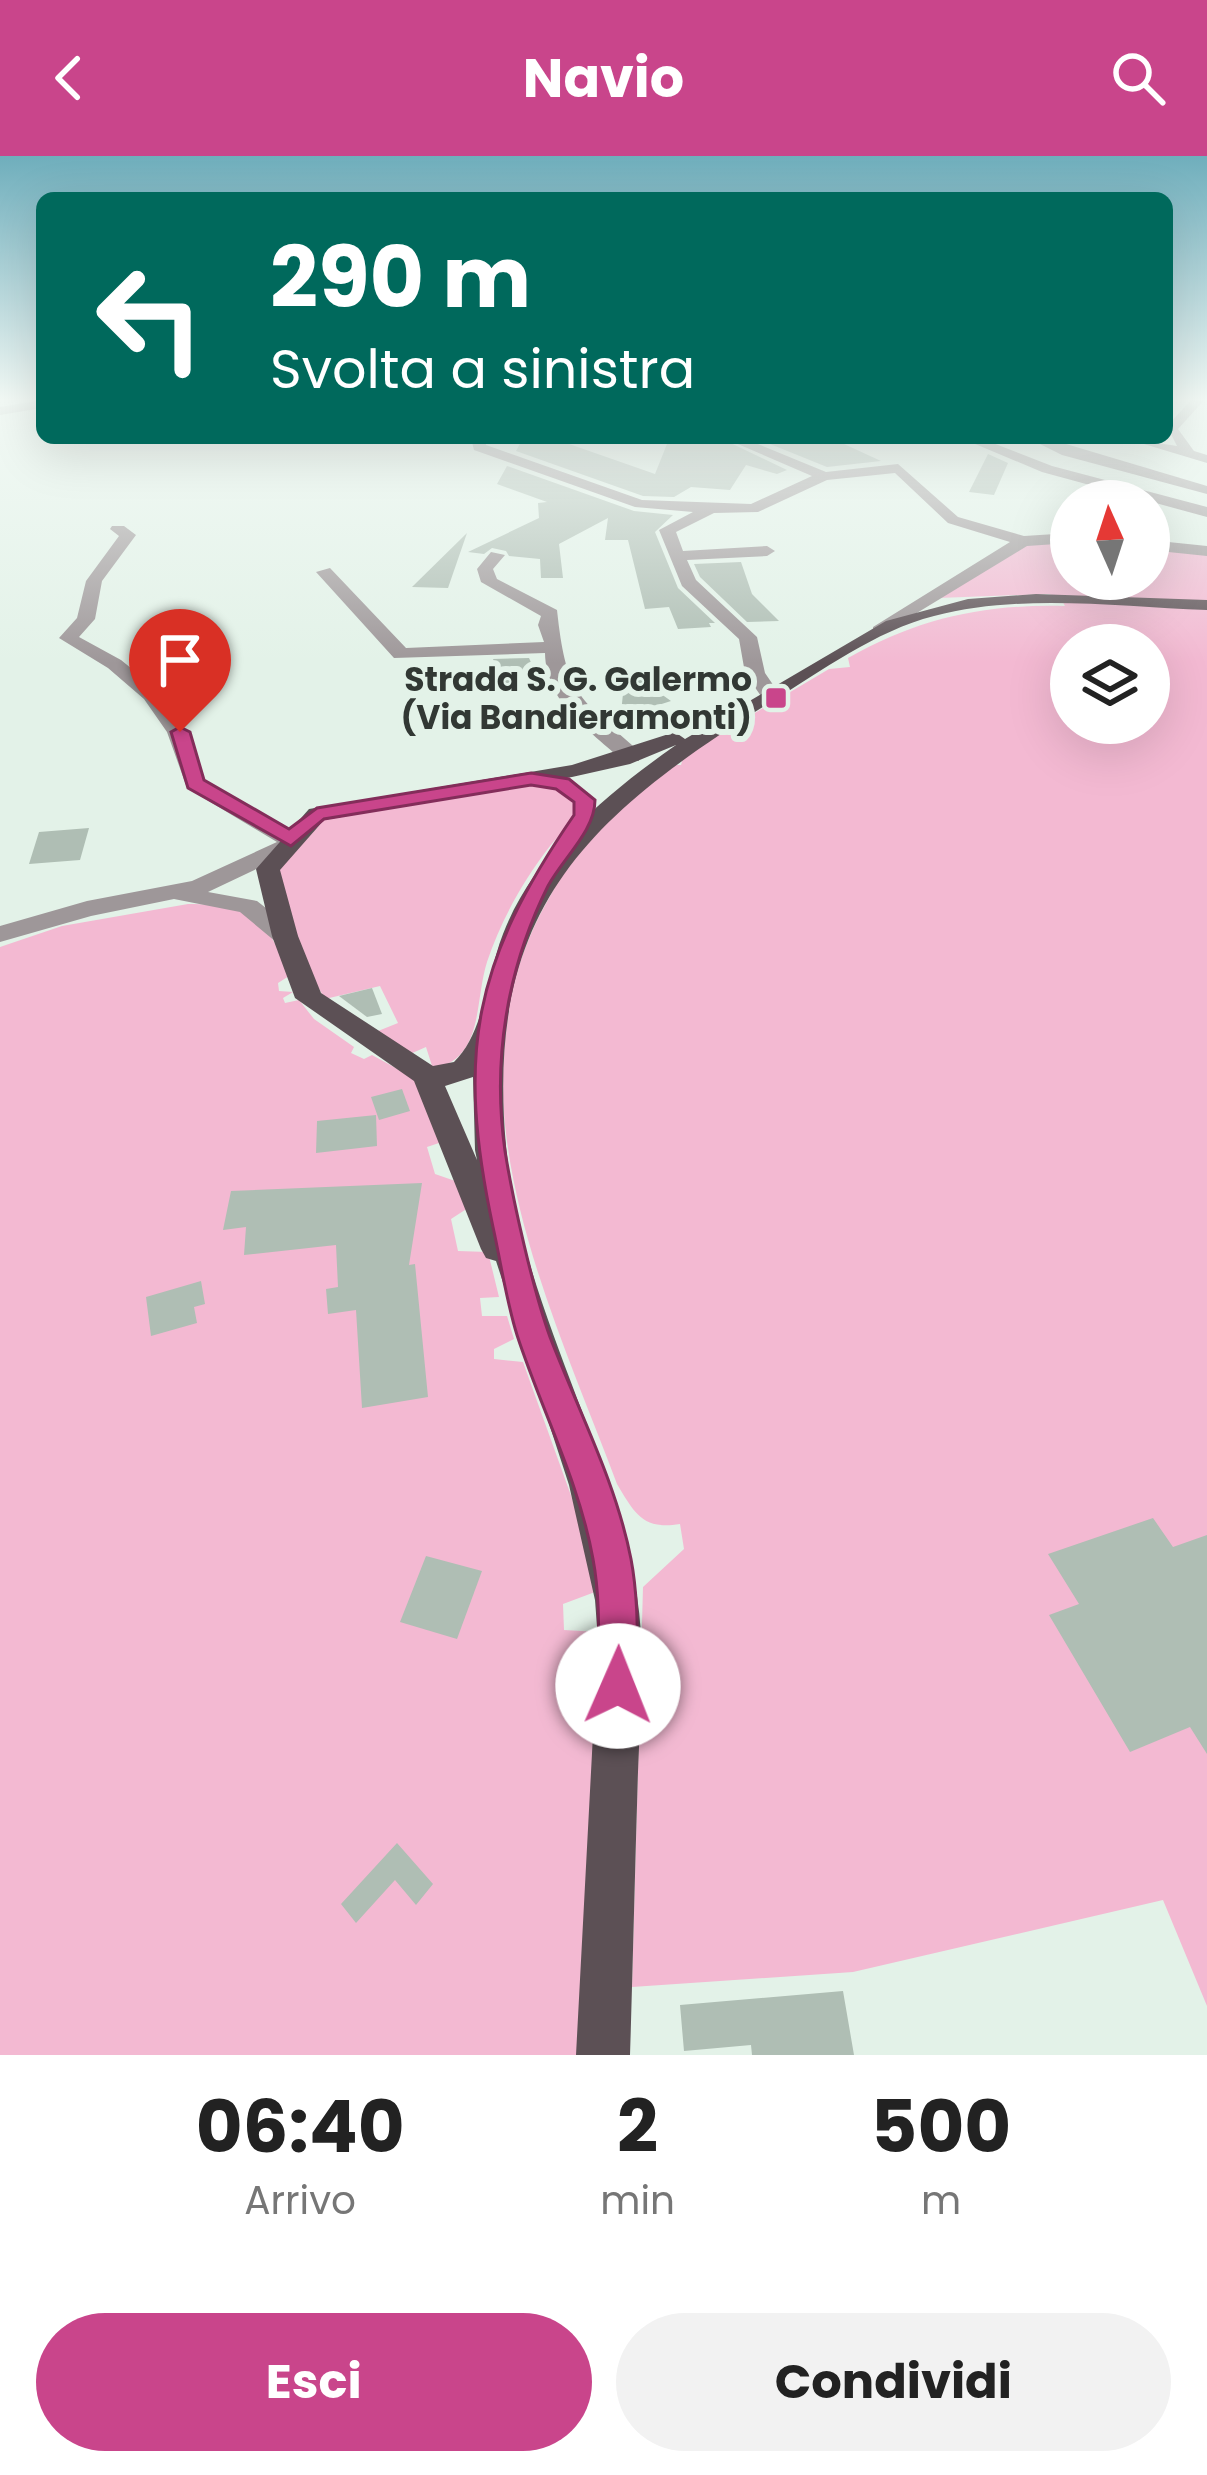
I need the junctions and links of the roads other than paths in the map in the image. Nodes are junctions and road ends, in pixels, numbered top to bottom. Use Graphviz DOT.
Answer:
graph roads {
  1 [pos="589,486"];
  2 [pos="803,486"];
  3 [pos="917,486"];
  4 [pos="1107,486"];
  5 [pos="715,508"];
  6 [pos="1207,512"];
  7 [pos="118,529"];
  8 [pos="1050,540"];
  9 [pos="1023,542"];
  10 [pos="1170,547"];
  11 [pos="767,551"];
  12 [pos="1207,551"];
  13 [pos="497,555"];
  14 [pos="677,556"];
  15 [pos="324,572"];
  16 [pos="1207,605"];
  17 [pos="878,631"];
  18 [pos="555,646"];
  19 [pos="766,697"];
  20 [pos="639,752"];
  21 [pos="531,779"];
  22 [pos="569,842"];
  23 [pos="287,843"];
  24 [pos="136,900"];
  25 [pos="0,934"];
  26 [pos="286,935"];
  27 [pos="489,1034"];
  28 [pos="426,1075"];
  29 [pos="532,1332"];
  30 [pos="603,2055"];
  1 -- 5 [label="street"];
  2 -- 5 [label="street"];
  3 -- 9 [label="street"];
  4 -- 6 [label="street"];
  5 -- 14 [label="street"];
  7 -- 23 [label="street"];
  8 -- 9 [label="street"];
  9 -- 17 [label="street"];
  10 -- 12 [label="street"];
  11 -- 14 [label="street"];
  13 -- 18 [label="street"];
  14 -- 19 [label="street"];
  15 -- 18 [label="street"];
  16 -- 17 [label="main road"];
  17 -- 19 [label="main road"];
  18 -- 20 [label="street"];
  19 -- 20 [label="main road"];
  20 -- 21 [label="main road"];
  20 -- 22 [label="main road"];
  21 -- 22 [label="main road"];
  21 -- 23 [label="main road"];
  22 -- 27 [label="main road"];
  23 -- 24 [label="street"];
  23 -- 26 [label="main road"];
  24 -- 25 [label="street"];
  24 -- 26 [label="street"];
  26 -- 28 [label="main road"];
  27 -- 28 [label="main road"];
  27 -- 29 [label="main road"];
  28 -- 29 [label="main road"];
  29 -- 30 [label="main road"];
}
